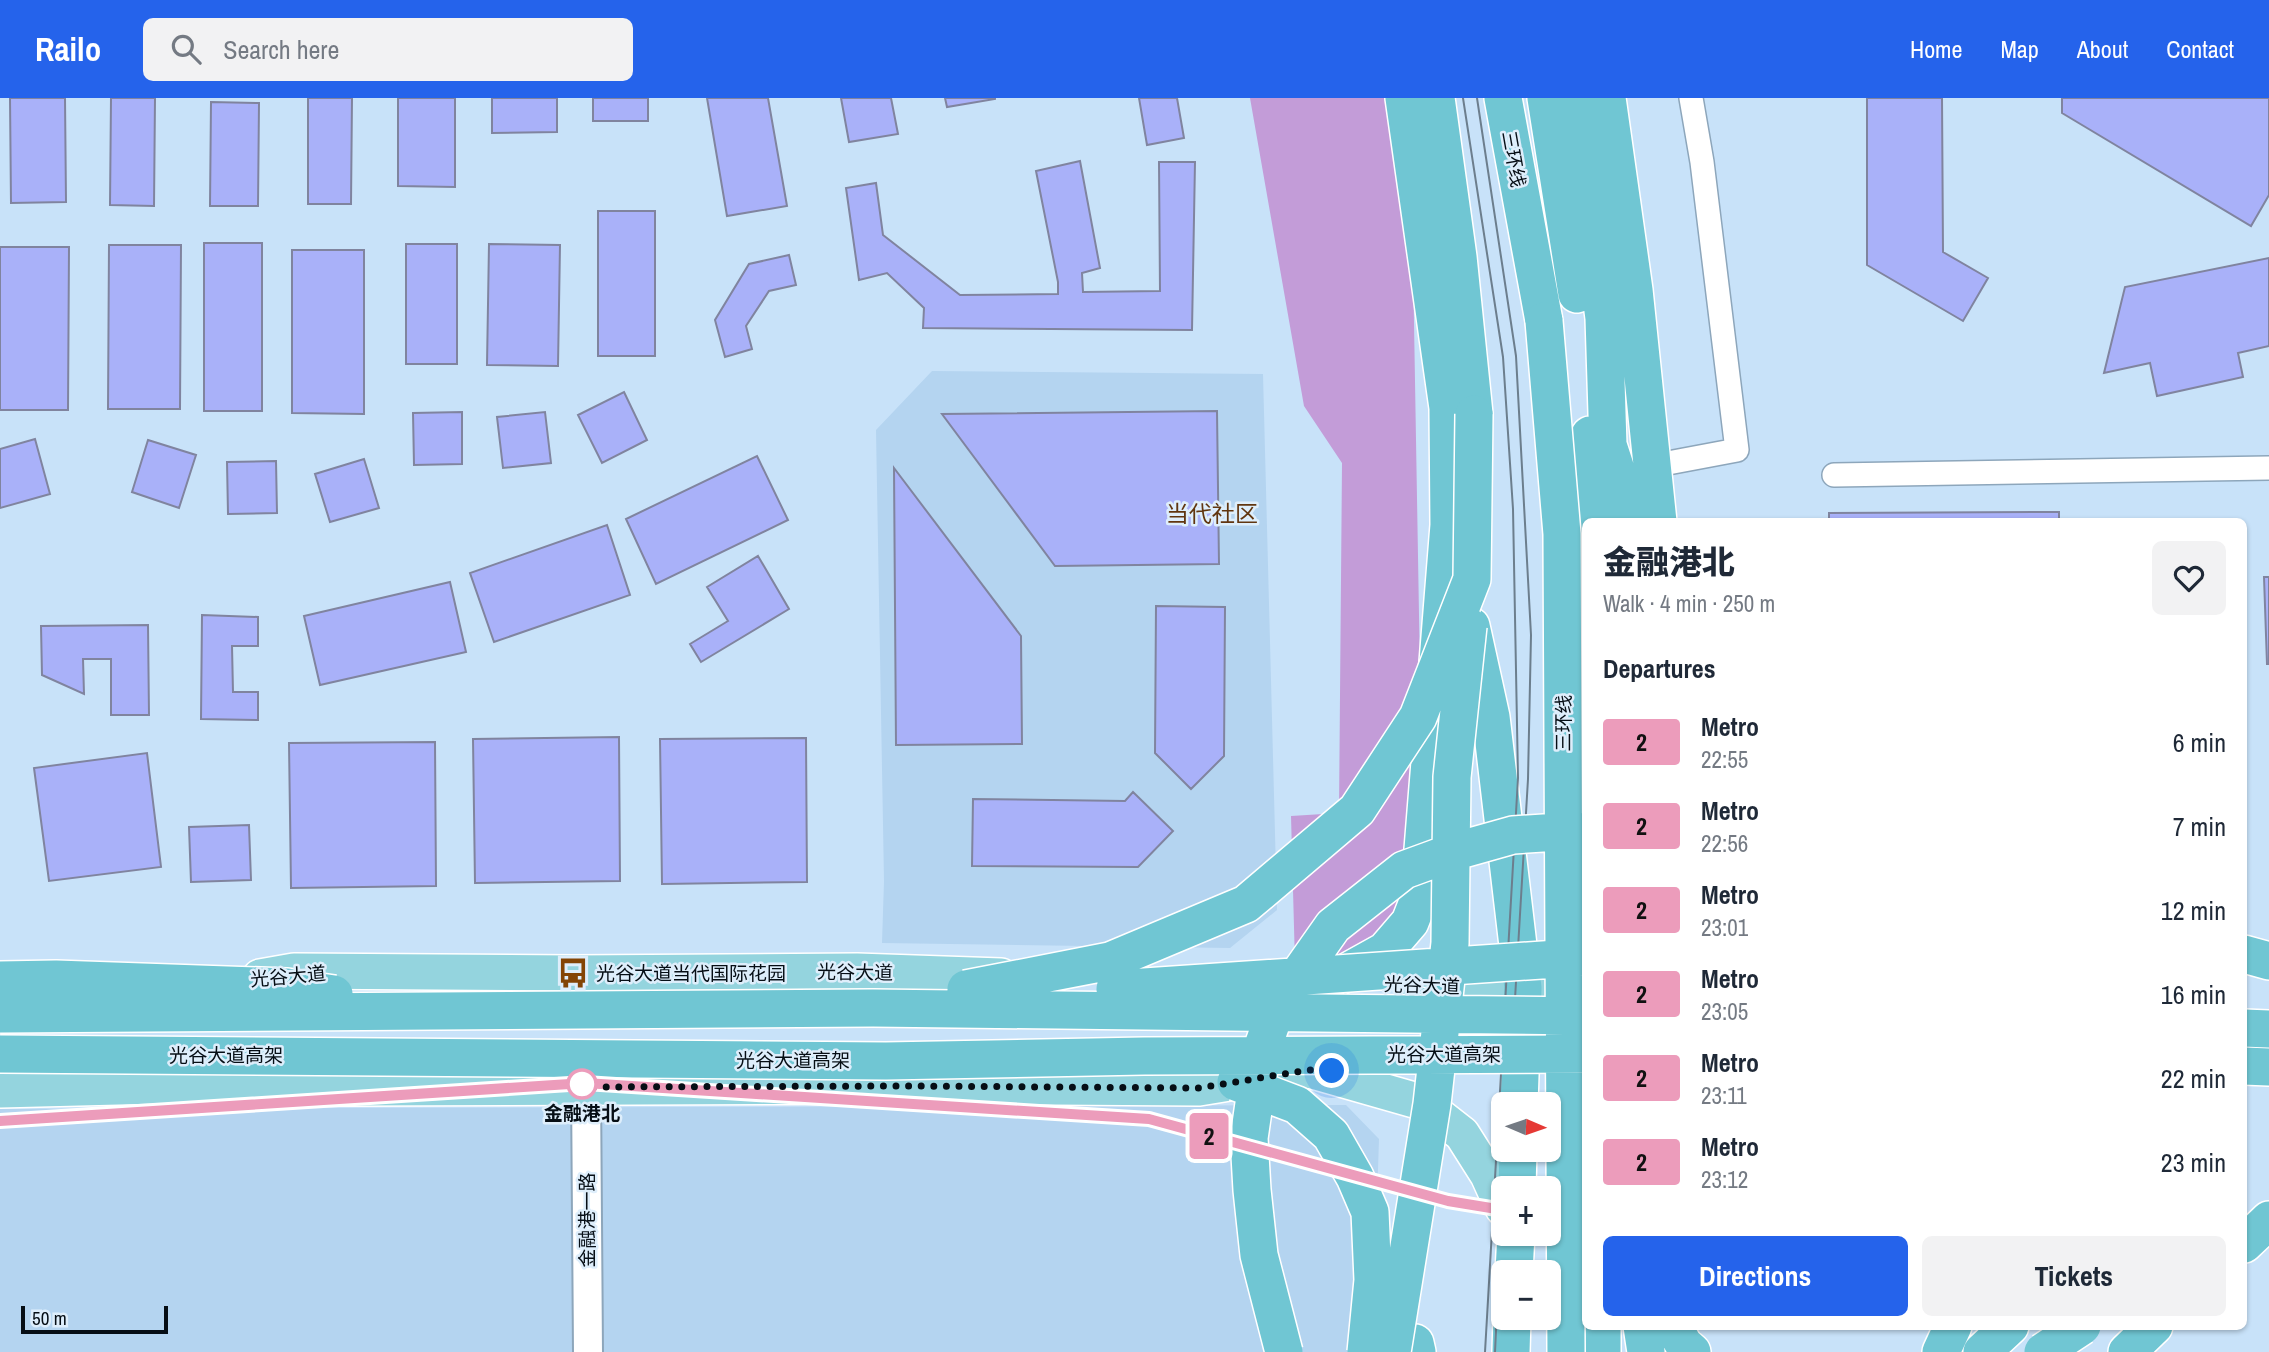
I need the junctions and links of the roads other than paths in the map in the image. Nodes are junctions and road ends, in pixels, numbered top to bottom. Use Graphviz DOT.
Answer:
graph roads {
  1 [pos="1404,98"];
  2 [pos="1428,98"];
  3 [pos="1436,98"];
  4 [pos="1503,98"];
  5 [pos="1546,98"];
  6 [pos="1575,98"];
  7 [pos="1607,98"];
  8 [pos="1691,98"];
  9 [pos="1420,205"];
  10 [pos="1608,445"];
  11 [pos="1653,466"];
  12 [pos="2269,468"];
  13 [pos="1834,475"];
  14 [pos="1596,518"];
  15 [pos="1609,518"];
  16 [pos="1632,518"];
  17 [pos="1658,518"];
  18 [pos="1449,525"];
  19 [pos="1472,579"];
  20 [pos="1582,832"];
  21 [pos="2247,955"];
  22 [pos="1582,957"];
  23 [pos="2269,961"];
  24 [pos="2247,975"];
  25 [pos="2269,979"];
  26 [pos="0,980"];
  27 [pos="1328,982"];
  28 [pos="1523,988"];
  29 [pos="1582,988"];
  30 [pos="0,998"];
  31 [pos="873,1008"];
  32 [pos="990,1010"];
  33 [pos="2247,1011"];
  34 [pos="453,1012"];
  35 [pos="2269,1012"];
  36 [pos="0,1014"];
  37 [pos="1582,1016"];
  38 [pos="2247,1028"];
  39 [pos="2269,1029"];
  40 [pos="0,1054"];
  41 [pos="1582,1054"];
  42 [pos="1144,1056"];
  43 [pos="2247,1066"];
  44 [pos="2269,1067"];
  45 [pos="1308,1070"];
  46 [pos="1582,1072"];
  47 [pos="2247,1083"];
  48 [pos="2269,1084"];
  49 [pos="586,1087"];
  50 [pos="1520,1088"];
  51 [pos="0,1090"];
  52 [pos="1420,1167"];
  53 [pos="1491,1182"];
  54 [pos="2269,1205"];
  55 [pos="2247,1220"];
  56 [pos="2269,1220"];
  57 [pos="2247,1241"];
  58 [pos="1512,1330"];
  59 [pos="1602,1330"];
  60 [pos="1643,1330"];
  61 [pos="1652,1330"];
  62 [pos="1675,1330"];
  63 [pos="1951,1330"];
  64 [pos="2006,1330"];
  65 [pos="2076,1330"];
  66 [pos="2150,1330"];
  67 [pos="588,1352"];
  68 [pos="1284,1352"];
  69 [pos="1366,1352"];
  70 [pos="1392,1352"];
  71 [pos="1417,1352"];
  72 [pos="1511,1352"];
  73 [pos="1566,1352"];
  74 [pos="1602,1352"];
  75 [pos="1649,1352"];
  76 [pos="1692,1352"];
  77 [pos="1941,1352"];
  78 [pos="1982,1352"];
  79 [pos="2043,1352"];
  80 [pos="2127,1352"];
  1 -- 9 [label="highway"];
  2 -- 9 [label="highway"];
  3 -- 19 [label="highway, bridge"];
  4 -- 73 [label="highway, 三环线, bridge"];
  5 -- 14 [label="highway"];
  6 -- 10 [label="highway"];
  7 -- 11 [label="highway"];
  8 -- 11 [label="street"];
  9 -- 18 [label="highway"];
  10 -- 15 [label="highway"];
  10 -- 16 [label="highway"];
  11 -- 17 [label="highway"];
  12 -- 13 [label="street"];
  18 -- 27 [label="highway"];
  18 -- 28 [label="highway"];
  19 -- 31 [label="highway, bridge"];
  19 -- 52 [label="highway, bridge"];
  20 -- 68 [label="highway, bridge"];
  21 -- 23 [label="highway"];
  22 -- 32 [label="highway, bridge"];
  24 -- 25 [label="highway"];
  26 -- 34 [label="highway, bridge"];
  27 -- 28 [label="main road, 光谷大道"];
  27 -- 30 [label="main road, 光谷大道"];
  28 -- 29 [label="main road, 光谷大道"];
  28 -- 50 [label="highway"];
  31 -- 32 [label="highway, 光谷大道高架, bridge"];
  31 -- 34 [label="highway, 光谷大道高架, bridge"];
  32 -- 37 [label="highway, 光谷大道高架, bridge"];
  33 -- 35 [label="main road"];
  34 -- 36 [label="highway, 光谷大道高架, bridge"];
  38 -- 39 [label="highway"];
  40 -- 42 [label="highway, 光谷大道高架, bridge"];
  41 -- 42 [label="highway, 光谷大道高架, bridge"];
  42 -- 69 [label="highway, bridge"];
  43 -- 44 [label="highway"];
  45 -- 49 [label="main road"];
  45 -- 50 [label="main road"];
  45 -- 53 [label="main road"];
  46 -- 50 [label="main road"];
  47 -- 48 [label="main road"];
  49 -- 51 [label="main road"];
  49 -- 67 [label="street, 金融港一路"];
  52 -- 70 [label="highway, bridge"];
  52 -- 71 [label="highway, bridge"];
  54 -- 55 [label="highway"];
  56 -- 57 [label="highway"];
  58 -- 72 [label="highway"];
  59 -- 74 [label="highway"];
  60 -- 75 [label="highway"];
  61 -- 75 [label="main road"];
  62 -- 76 [label="highway"];
  63 -- 77 [label="highway"];
  64 -- 78 [label="highway"];
  65 -- 79 [label="highway, bridge"];
  66 -- 80 [label="highway"];
}
